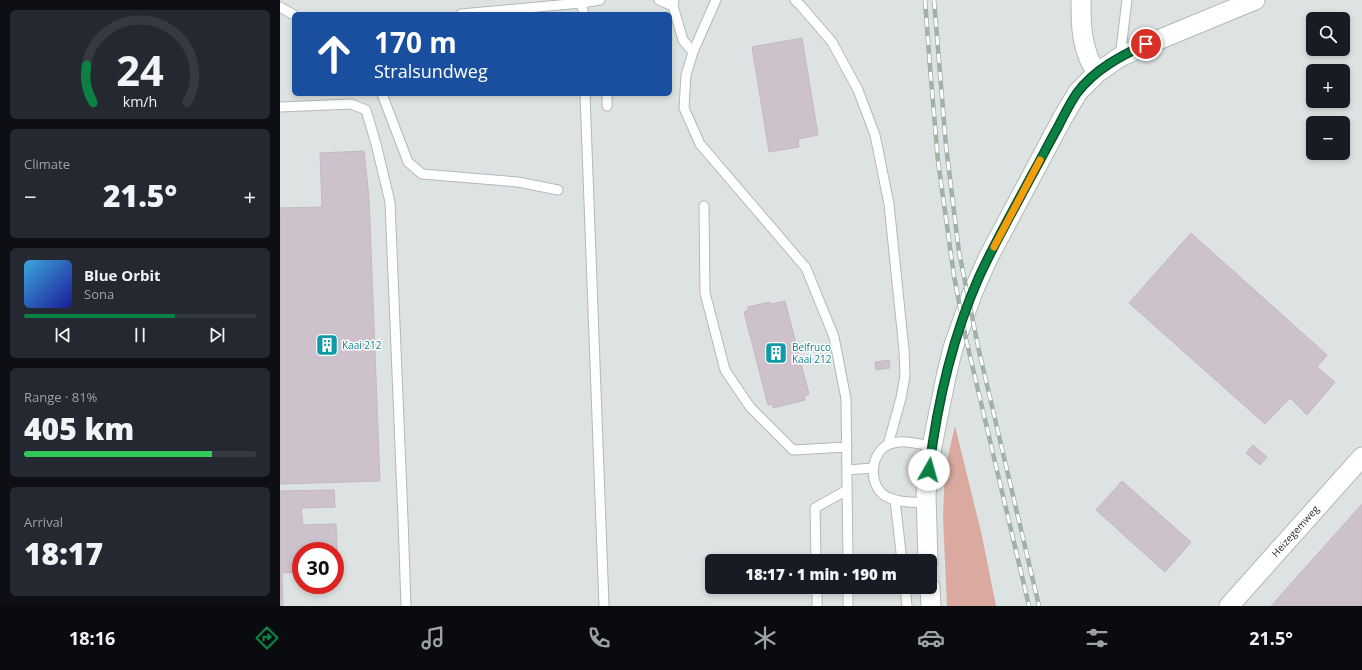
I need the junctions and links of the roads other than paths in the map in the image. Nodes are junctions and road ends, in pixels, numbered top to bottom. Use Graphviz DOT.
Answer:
graph roads {
  1 [pos="600,0"];
  2 [pos="658,0"];
  3 [pos="716,0"];
  4 [pos="795,0"];
  5 [pos="1081,0"];
  6 [pos="1127,0"];
  7 [pos="1255,0"];
  8 [pos="581,3"];
  9 [pos="674,3"];
  10 [pos="280,7"];
  11 [pos="483,12"];
  12 [pos="583,12"];
  13 [pos="292,14"];
  14 [pos="693,52"];
  15 [pos="1120,57"];
  16 [pos="1096,73"];
  17 [pos="383,96"];
  18 [pos="585,96"];
  19 [pos="607,96"];
  20 [pos="607,106"];
  21 [pos="280,107"];
  22 [pos="558,190"];
  23 [pos="704,206"];
  24 [pos="888,445"];
  25 [pos="932,446"];
  26 [pos="847,447"];
  27 [pos="1362,456"];
  28 [pos="873,468"];
  29 [pos="848,470"];
  30 [pos="847,490"];
  31 [pos="895,500"];
  32 [pos="926,503"];
  33 [pos="816,554"];
  34 [pos="848,554"];
  35 [pos="901,554"];
  36 [pos="928,554"];
  37 [pos="817,594"];
  38 [pos="848,594"];
  39 [pos="906,594"];
  40 [pos="930,594"];
  41 [pos="406,606"];
  42 [pos="604,606"];
  43 [pos="818,606"];
  44 [pos="848,606"];
  45 [pos="907,606"];
  46 [pos="930,606"];
  47 [pos="1229,606"];
  1 -- 8 [label="lane"];
  2 -- 9 [label="lane"];
  3 -- 14 [label="lane"];
  4 -- 24 [label="lane"];
  5 -- 16 [label="street"];
  6 -- 15 [label="lane"];
  7 -- 15 [label="street"];
  8 -- 11 [label="lane"];
  8 -- 12 [label="lane"];
  9 -- 14 [label="lane"];
  10 -- 13 [label="lane"];
  14 -- 26 [label="lane"];
  15 -- 16 [label="street"];
  16 -- 25 [label="street"];
  17 -- 22 [label="lane"];
  18 -- 42 [label="lane"];
  19 -- 20 [label="lane"];
  21 -- 41 [label="lane"];
  23 -- 26 [label="lane"];
  24 -- 25 [label="lane"];
  24 -- 28 [label="lane"];
  25 -- 32 [label="street"];
  26 -- 29 [label="lane"];
  27 -- 47 [label="street, Heizegemweg"];
  28 -- 29 [label="lane"];
  28 -- 31 [label="lane"];
  29 -- 30 [label="lane"];
  30 -- 33 [label="lane"];
  30 -- 34 [label="lane"];
  31 -- 32 [label="lane"];
  31 -- 35 [label="lane"];
  32 -- 36 [label="street"];
  37 -- 43 [label="lane"];
  38 -- 44 [label="lane"];
  39 -- 45 [label="lane"];
  40 -- 46 [label="street"];
}
